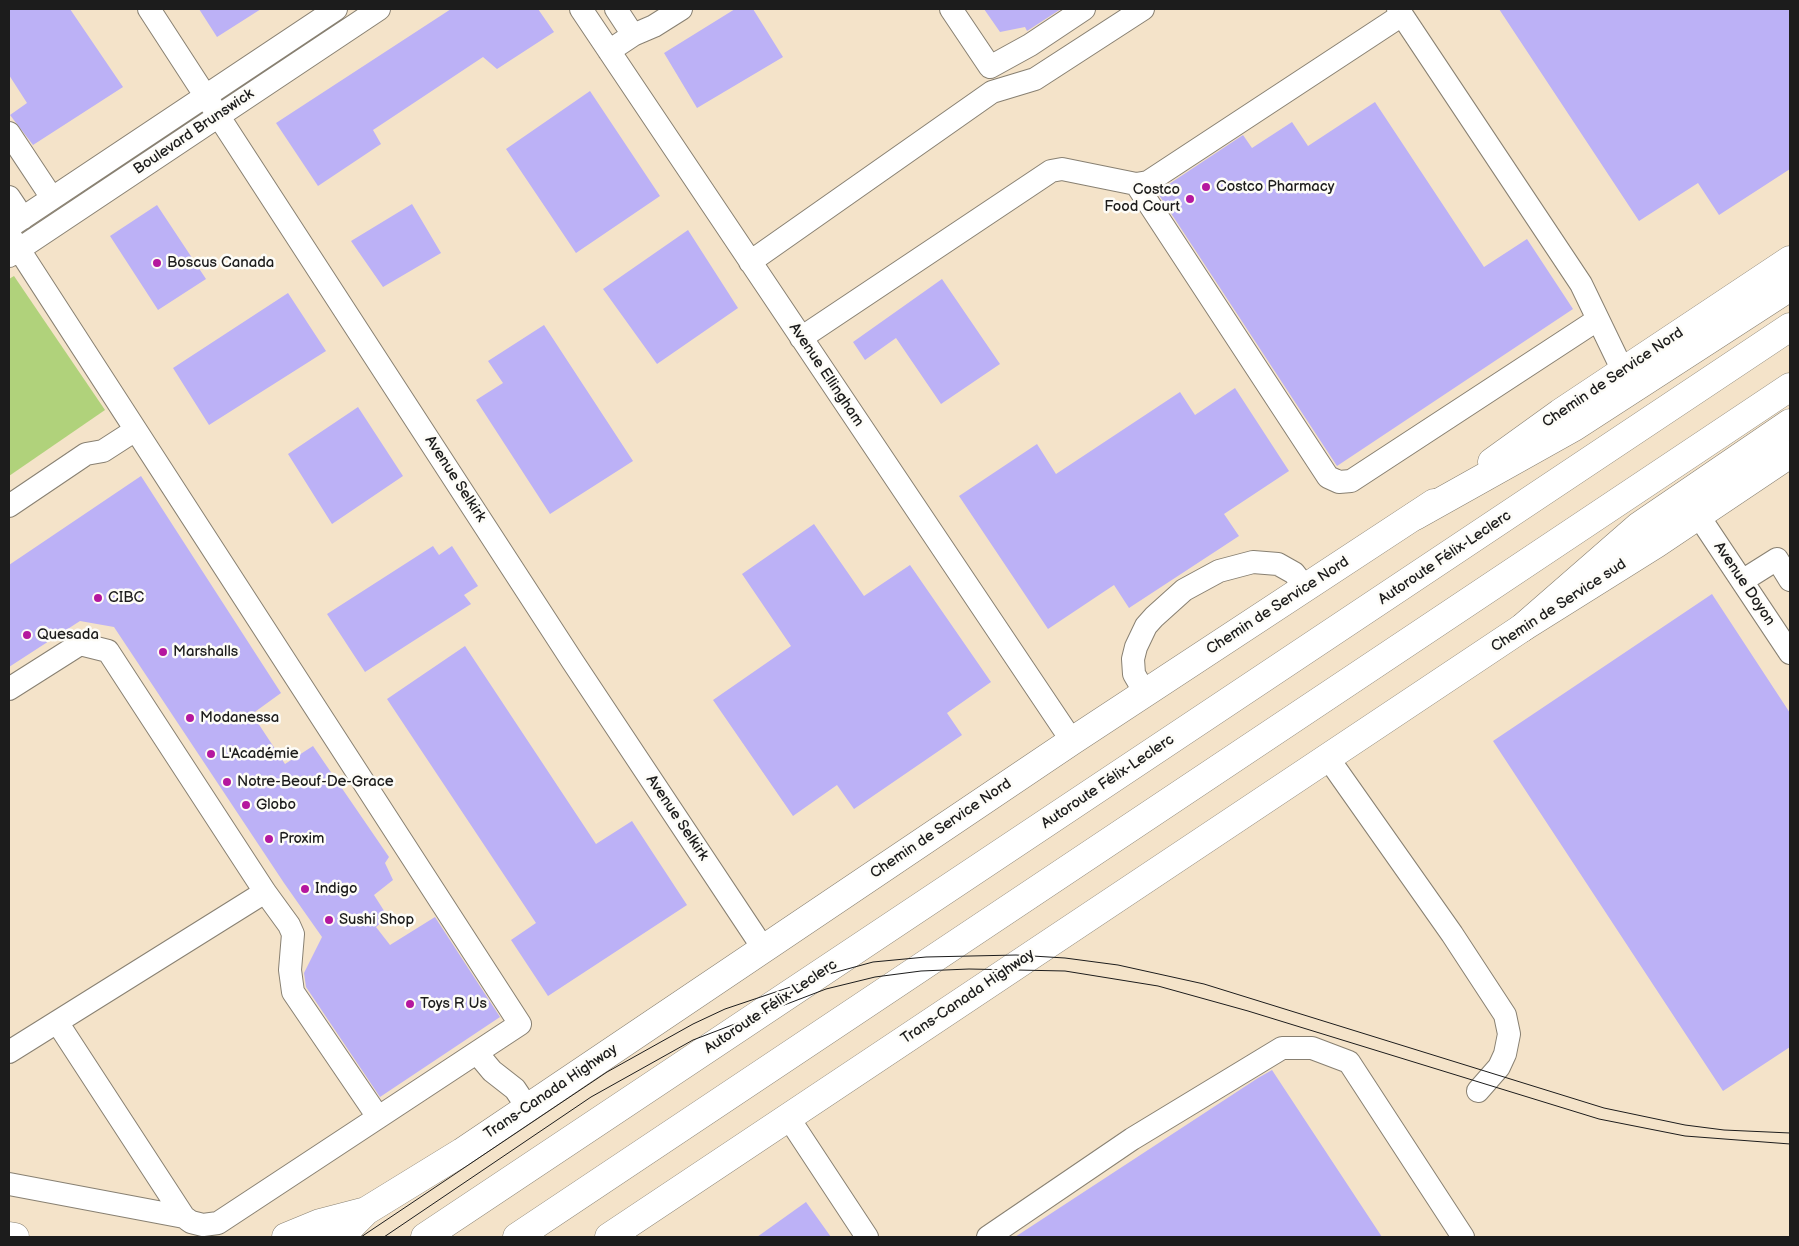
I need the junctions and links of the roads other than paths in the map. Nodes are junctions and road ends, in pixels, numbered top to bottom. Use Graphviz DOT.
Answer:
graph roads {
  1 [pos="149,9"];
  2 [pos="336,9"];
  3 [pos="379,9"];
  4 [pos="581,9"];
  5 [pos="616,9"];
  6 [pos="680,9"];
  7 [pos="952,9"];
  8 [pos="1084,9"];
  9 [pos="1142,9"];
  10 [pos="1400,12"];
  11 [pos="633,35"];
  12 [pos="609,51"];
  13 [pos="206,95"];
  14 [pos="219,116"];
  15 [pos="9,133"];
  16 [pos="1136,184"];
  17 [pos="9,197"];
  18 [pos="52,198"];
  19 [pos="13,237"];
  20 [pos="1790,260"];
  21 [pos="750,262"];
  22 [pos="1790,287"];
  23 [pos="1597,320"];
  24 [pos="1790,327"];
  25 [pos="801,338"];
  26 [pos="1623,371"];
  27 [pos="1790,387"];
  28 [pos="1790,423"];
  29 [pos="134,431"];
  30 [pos="1790,454"];
  31 [pos="9,506"];
  32 [pos="1698,515"];
  33 [pos="1415,516"];
  34 [pos="1790,580"];
  35 [pos="1742,581"];
  36 [pos="1306,587"];
  37 [pos="1522,628"];
  38 [pos="1790,653"];
  39 [pos="9,689"];
  40 [pos="1145,693"];
  41 [pos="1072,741"];
  42 [pos="1328,758"];
  43 [pos="265,892"];
  44 [pos="763,948"];
  45 [pos="57,1022"];
  46 [pos="9,1052"];
  47 [pos="478,1053"];
  48 [pos="1478,1091"];
  49 [pos="527,1107"];
  50 [pos="378,1117"];
  51 [pos="788,1117"];
  52 [pos="9,1184"];
  53 [pos="366,1210"];
  54 [pos="184,1217"];
  55 [pos="9,1236"];
  56 [pos="15,1237"];
  57 [pos="286,1237"];
  58 [pos="340,1237"];
  59 [pos="425,1237"];
  60 [pos="517,1237"];
  61 [pos="609,1237"];
  62 [pos="867,1237"];
  63 [pos="988,1237"];
  64 [pos="1463,1237"];
  1 -- 13 [label="street, Avenue Selkirk"];
  2 -- 13 [label="street, Boulevard Brunswick"];
  3 -- 14 [label="street, Boulevard Brunswick"];
  4 -- 12 [label="street, Avenue Ellingham"];
  5 -- 11 [label="street"];
  6 -- 11 [label="street"];
  7 -- 8 [label="street"];
  9 -- 21 [label="street"];
  10 -- 16 [label="street"];
  10 -- 23 [label="street"];
  11 -- 12 [label="street"];
  12 -- 21 [label="street, Avenue Ellingham"];
  13 -- 14 [label="street, Avenue Selkirk"];
  13 -- 18 [label="street, Boulevard Brunswick"];
  14 -- 19 [label="street, Boulevard Brunswick"];
  14 -- 44 [label="street, Avenue Selkirk"];
  15 -- 18 [label="street"];
  16 -- 23 [label="street"];
  16 -- 25 [label="street"];
  17 -- 19 [label="street"];
  18 -- 19 [label="street, Boulevard Brunswick"];
  19 -- 29 [label="street"];
  20 -- 26 [label="main road, Chemin de Service Nord"];
  21 -- 25 [label="street, Avenue Ellingham"];
  22 -- 33 [label="main road"];
  23 -- 26 [label="street"];
  24 -- 59 [label="main road, Autoroute Félix-Leclerc"];
  25 -- 41 [label="street, Avenue Ellingham"];
  26 -- 33 [label="main road, Chemin de Service Nord"];
  27 -- 60 [label="main road"];
  28 -- 37 [label="main road"];
  29 -- 31 [label="street"];
  29 -- 47 [label="street"];
  30 -- 32 [label="main road, Chemin de Service sud"];
  32 -- 35 [label="street, Avenue Doyon"];
  32 -- 37 [label="main road, Chemin de Service sud"];
  33 -- 36 [label="main road, Chemin de Service Nord"];
  34 -- 35 [label="street"];
  35 -- 38 [label="street, Avenue Doyon"];
  36 -- 40 [label="main road, Chemin de Service Nord"];
  36 -- 40 [label="street"];
  37 -- 42 [label="main road, Chemin de Service sud"];
  39 -- 43 [label="street"];
  40 -- 41 [label="main road, Chemin de Service Nord"];
  41 -- 44 [label="main road, Chemin de Service Nord"];
  42 -- 48 [label="street"];
  42 -- 51 [label="main road, Trans-Canada Highway"];
  43 -- 45 [label="street"];
  43 -- 50 [label="street"];
  44 -- 49 [label="main road, Trans-Canada Highway"];
  45 -- 46 [label="street"];
  45 -- 54 [label="street"];
  47 -- 49 [label="street"];
  47 -- 50 [label="street"];
  49 -- 53 [label="main road, Trans-Canada Highway"];
  50 -- 54 [label="street"];
  51 -- 61 [label="main road, Trans-Canada Highway"];
  51 -- 62 [label="street"];
  52 -- 54 [label="street"];
  53 -- 57 [label="main road"];
  53 -- 58 [label="main road, Trans-Canada Highway"];
  55 -- 56 [label="main road"];
  63 -- 64 [label="street"];
}
